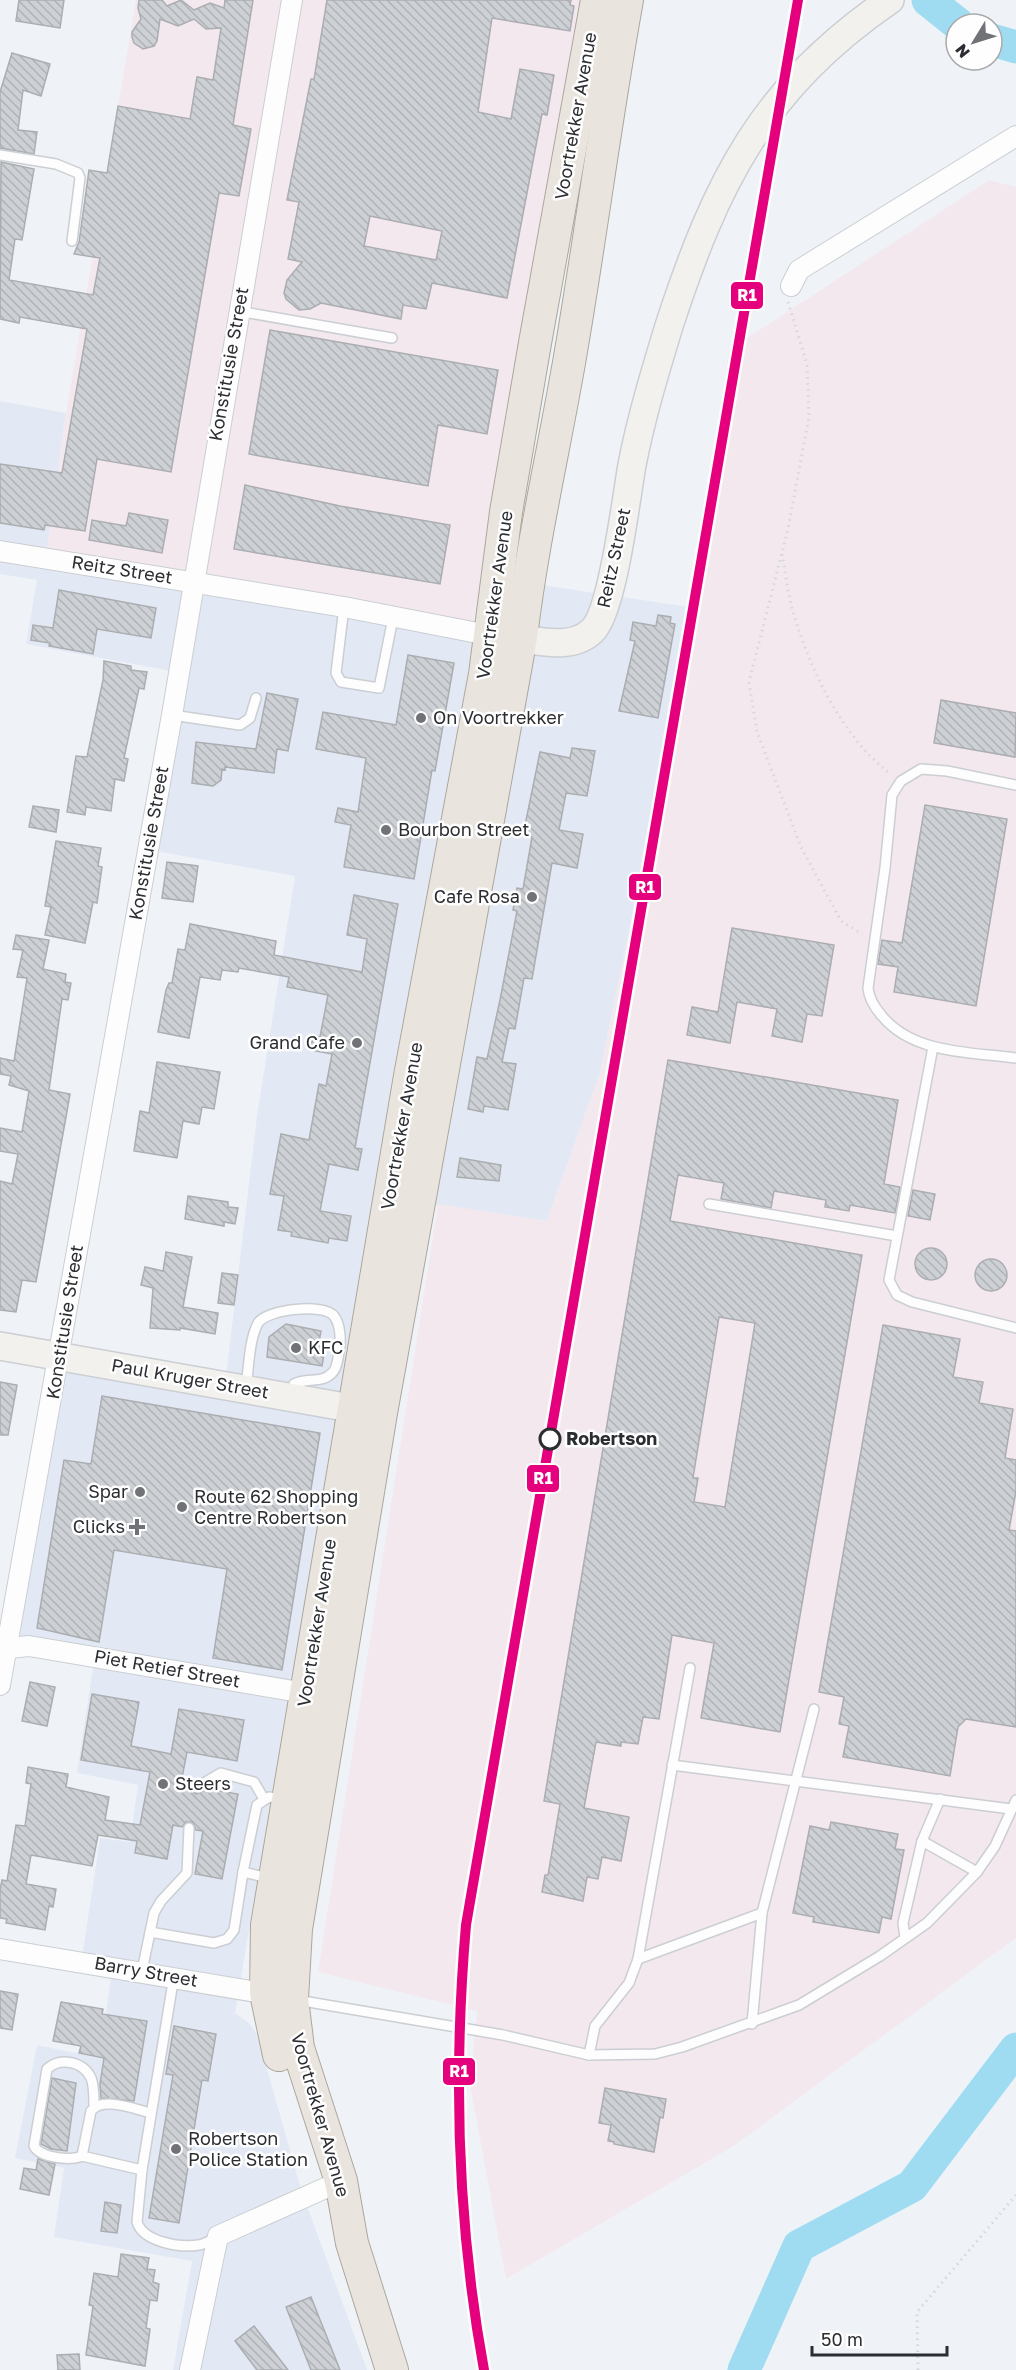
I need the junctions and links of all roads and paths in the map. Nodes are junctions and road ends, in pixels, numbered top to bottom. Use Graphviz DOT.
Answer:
graph roads {
  1 [pos="292,0"];
  2 [pos="597,0"];
  3 [pos="627,0"];
  4 [pos="890,0"];
  5 [pos="604,43"];
  6 [pos="1016,136"];
  7 [pos="0,155"];
  8 [pos="72,241"];
  9 [pos="791,286"];
  10 [pos="238,311"];
  11 [pos="392,338"];
  12 [pos="535,343"];
  13 [pos="572,348"];
  14 [pos="515,462"];
  15 [pos="550,470"];
  16 [pos="0,551"];
  17 [pos="782,552"];
  18 [pos="194,581"];
  19 [pos="344,607"];
  20 [pos="393,618"];
  21 [pos="489,635"];
  22 [pos="521,637"];
  23 [pos="256,698"];
  24 [pos="172,716"];
  25 [pos="901,781"];
  26 [pos="1016,786"];
  27 [pos="875,937"];
  28 [pos="933,1047"];
  29 [pos="1016,1058"];
  30 [pos="709,1204"];
  31 [pos="897,1236"];
  32 [pos="1016,1328"];
  33 [pos="0,1346"];
  34 [pos="59,1356"];
  35 [pos="246,1389"];
  36 [pos="292,1398"];
  37 [pos="366,1411"];
  38 [pos="3,1648"];
  39 [pos="690,1668"];
  40 [pos="0,1685"];
  41 [pos="320,1696"];
  42 [pos="814,1709"];
  43 [pos="672,1765"];
  44 [pos="796,1780"];
  45 [pos="197,1787"];
  46 [pos="276,1799"];
  47 [pos="940,1800"];
  48 [pos="1014,1804"];
  49 [pos="189,1828"];
  50 [pos="922,1841"];
  51 [pos="243,1872"];
  52 [pos="977,1872"];
  53 [pos="275,1880"];
  54 [pos="762,1913"];
  55 [pos="150,1932"];
  56 [pos="905,1937"];
  57 [pos="0,1949"];
  58 [pos="638,1959"];
  59 [pos="142,1971"];
  60 [pos="174,1976"];
  61 [pos="279,1996"];
  62 [pos="752,2024"];
  63 [pos="589,2055"];
  64 [pos="94,2106"];
  65 [pos="151,2113"];
  66 [pos="82,2156"];
  67 [pos="142,2170"];
  68 [pos="333,2184"];
  69 [pos="1016,2195"];
  70 [pos="218,2236"];
  71 [pos="190,2370"];
  72 [pos="392,2370"];
  73 [pos="918,2370"];
  1 -- 10 [label="street, Konstitusie Street"];
  2 -- 5 [label="main road, Voortrekker Avenue"];
  3 -- 5 [label="main road, Voortrekker Avenue"];
  4 -- 22 [label="street, Reitz Street"];
  5 -- 12 [label="main road, Voortrekker Avenue"];
  5 -- 13 [label="main road, Voortrekker Avenue"];
  6 -- 9 [label="street"];
  7 -- 8 [label="lane"];
  9 -- 17 [label="path"];
  10 -- 11 [label="lane"];
  10 -- 18 [label="street, Konstitusie Street"];
  12 -- 13 [label="main road"];
  12 -- 14 [label="main road, Voortrekker Avenue"];
  13 -- 15 [label="main road, Voortrekker Avenue"];
  14 -- 15 [label="main road"];
  14 -- 21 [label="main road, Voortrekker Avenue"];
  15 -- 22 [label="main road, Voortrekker Avenue"];
  16 -- 18 [label="street, Reitz Street"];
  17 -- 25 [label="path"];
  17 -- 27 [label="path"];
  18 -- 19 [label="street, Reitz Street"];
  18 -- 24 [label="street, Konstitusie Street"];
  19 -- 20 [label="street, Reitz Street"];
  19 -- 20 [label="lane"];
  20 -- 21 [label="street, Reitz Street"];
  21 -- 22 [label="street, Reitz Street"];
  21 -- 37 [label="main road, Voortrekker Avenue"];
  22 -- 37 [label="main road, Voortrekker Avenue"];
  23 -- 24 [label="lane"];
  24 -- 34 [label="street, Konstitusie Street"];
  25 -- 26 [label="lane"];
  25 -- 27 [label="lane"];
  27 -- 28 [label="lane"];
  28 -- 29 [label="lane"];
  28 -- 31 [label="lane"];
  30 -- 31 [label="lane"];
  31 -- 32 [label="lane"];
  33 -- 34 [label="street, Paul Kruger Street"];
  34 -- 35 [label="street, Paul Kruger Street"];
  34 -- 38 [label="street, Konstitusie Street"];
  35 -- 36 [label="street, Paul Kruger Street"];
  35 -- 36 [label="lane"];
  36 -- 37 [label="street, Paul Kruger Street"];
  37 -- 41 [label="main road, Voortrekker Avenue"];
  38 -- 40 [label="street, Konstitusie Street"];
  38 -- 41 [label="street, Piet Retief Street"];
  39 -- 43 [label="lane"];
  41 -- 46 [label="main road, Voortrekker Avenue"];
  41 -- 61 [label="main road, Voortrekker Avenue"];
  42 -- 44 [label="lane"];
  43 -- 44 [label="lane"];
  43 -- 58 [label="lane"];
  44 -- 47 [label="lane"];
  44 -- 54 [label="lane"];
  45 -- 46 [label="lane"];
  46 -- 51 [label="lane"];
  46 -- 53 [label="main road, Voortrekker Avenue"];
  47 -- 48 [label="lane"];
  47 -- 50 [label="lane"];
  48 -- 52 [label="lane"];
  49 -- 55 [label="lane"];
  50 -- 52 [label="lane"];
  50 -- 56 [label="lane"];
  51 -- 53 [label="lane"];
  51 -- 55 [label="lane"];
  52 -- 56 [label="lane"];
  53 -- 61 [label="main road, Voortrekker Avenue"];
  54 -- 58 [label="lane"];
  54 -- 62 [label="lane"];
  55 -- 59 [label="lane"];
  56 -- 62 [label="lane"];
  57 -- 59 [label="street, Barry Street"];
  58 -- 63 [label="lane"];
  59 -- 60 [label="street, Barry Street"];
  60 -- 61 [label="street, Barry Street"];
  60 -- 65 [label="lane"];
  61 -- 63 [label="lane"];
  61 -- 68 [label="main road, Voortrekker Avenue"];
  62 -- 63 [label="lane"];
  64 -- 65 [label="lane"];
  64 -- 66 [label="lane"];
  64 -- 66 [label="lane"];
  65 -- 67 [label="lane"];
  66 -- 67 [label="lane"];
  67 -- 70 [label="lane"];
  68 -- 70 [label="street"];
  68 -- 72 [label="main road, Voortrekker Avenue"];
  69 -- 73 [label="path"];
  70 -- 71 [label="street"];
}
